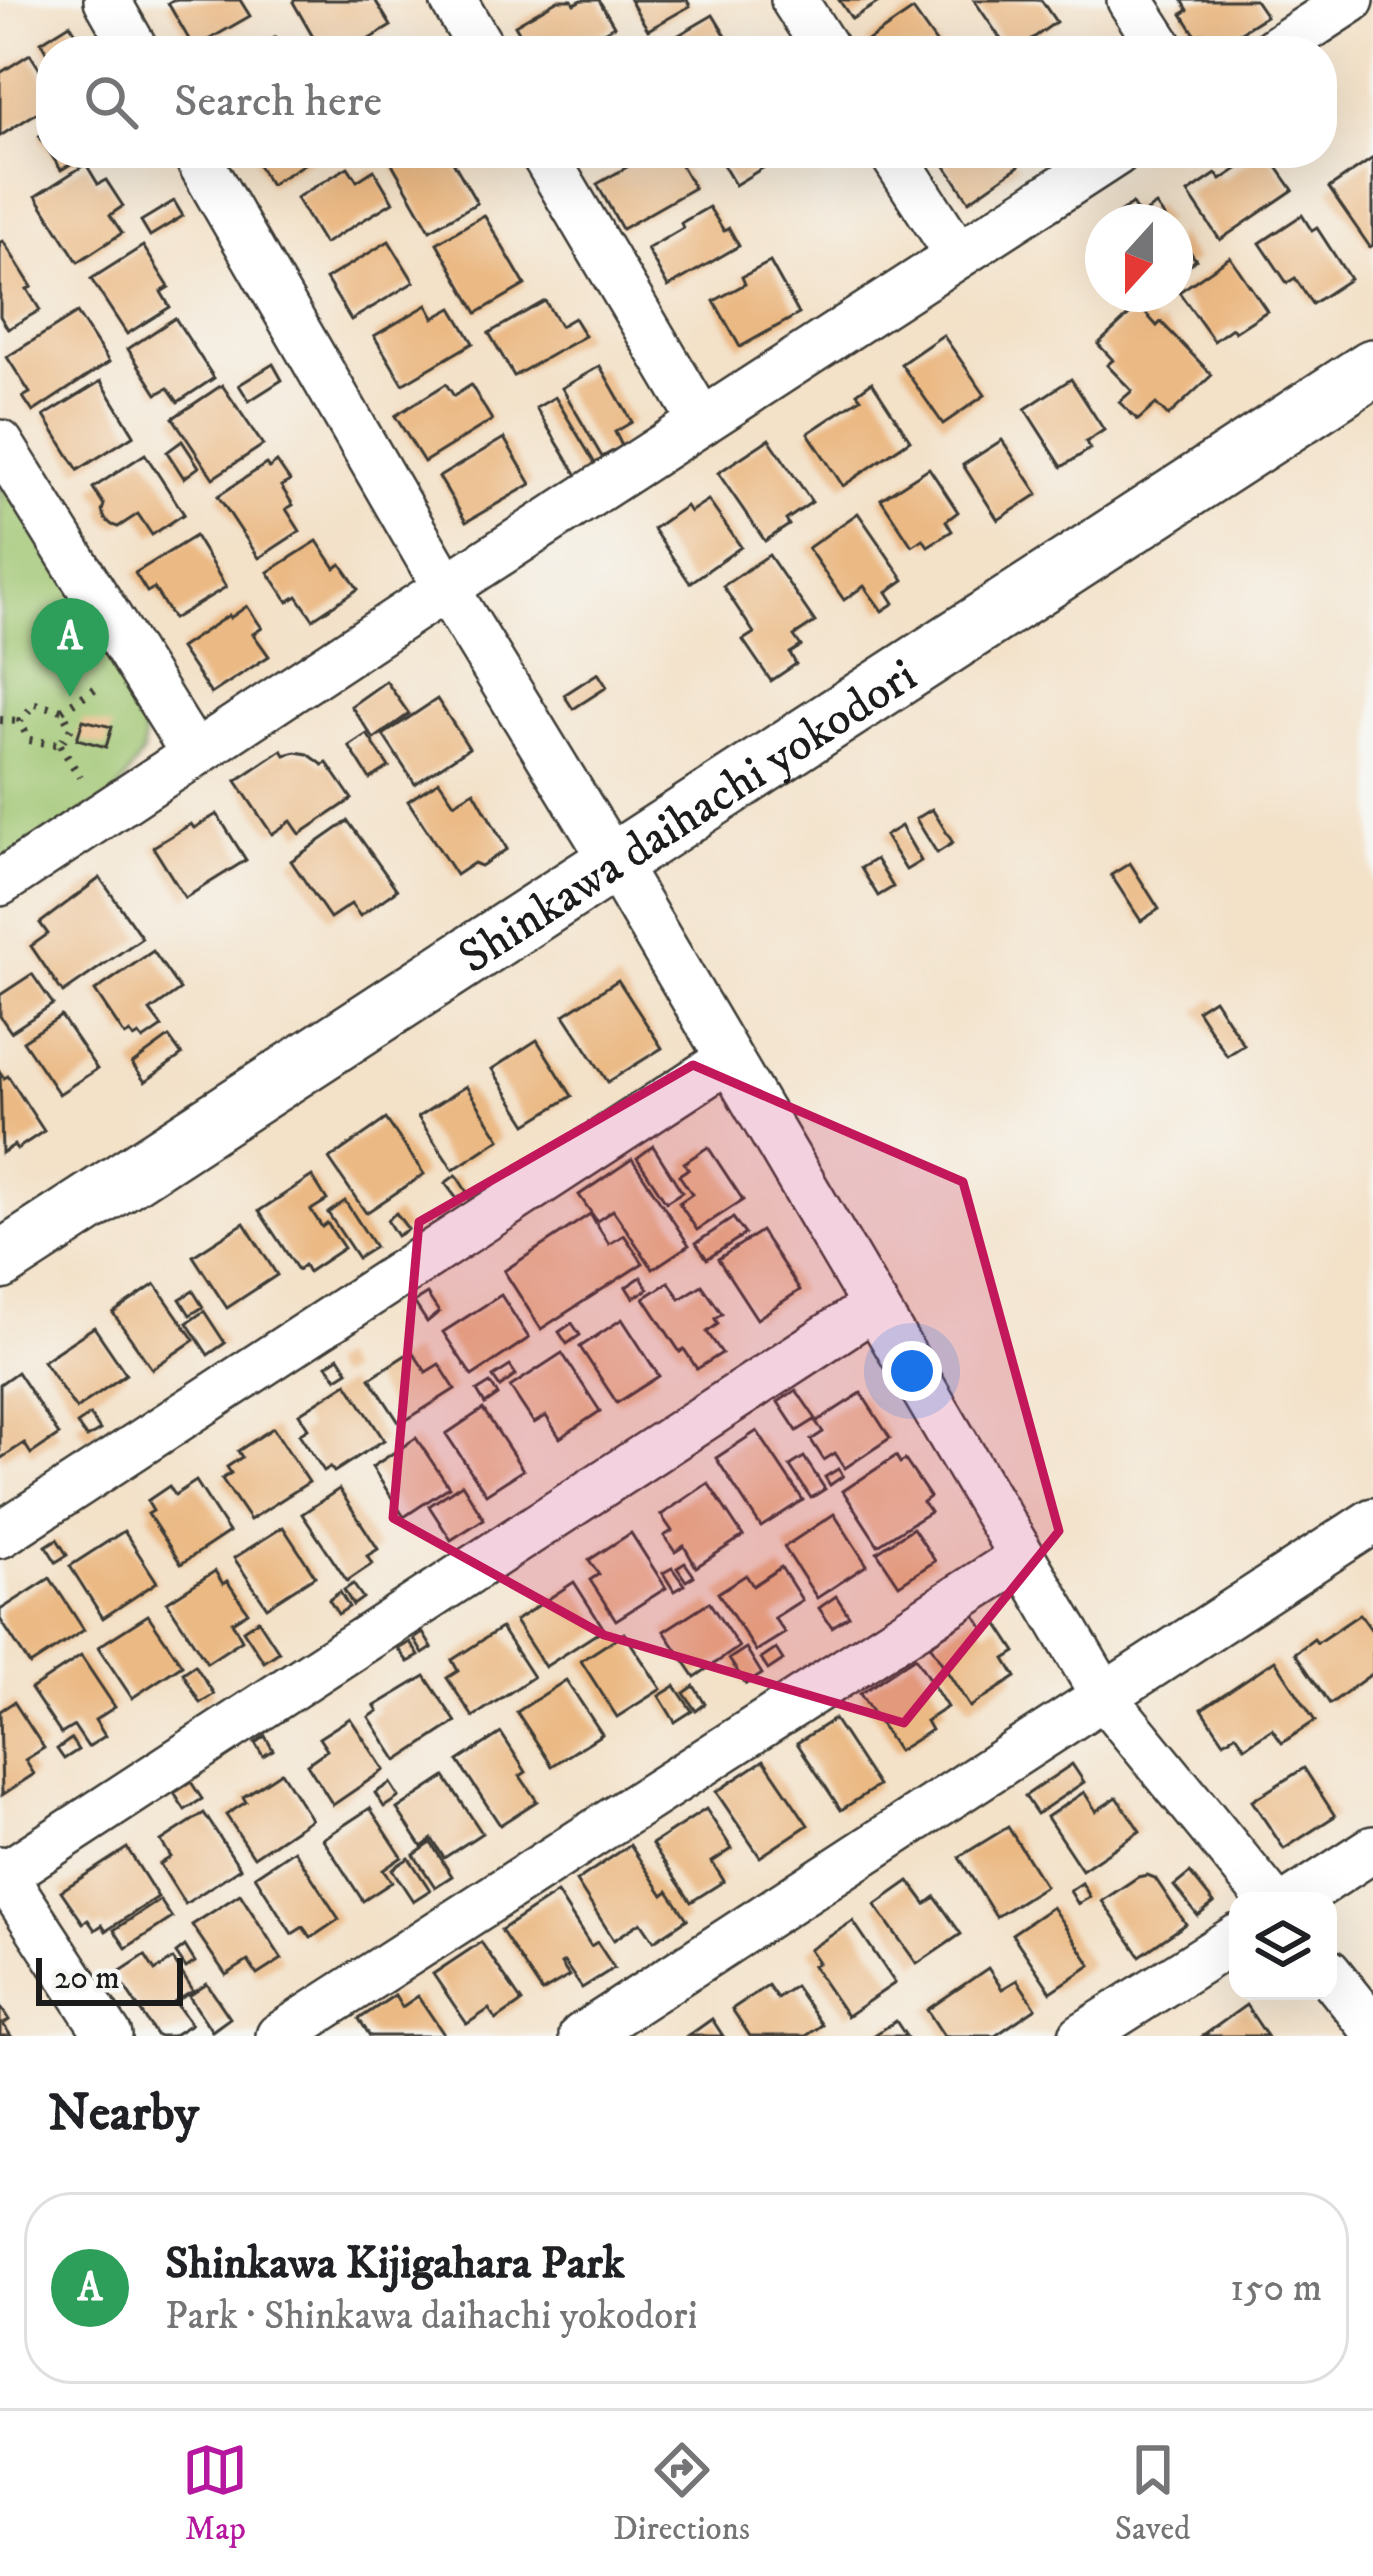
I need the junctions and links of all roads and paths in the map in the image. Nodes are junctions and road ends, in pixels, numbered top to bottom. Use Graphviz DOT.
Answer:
graph roads {
  1 [pos="107,0"];
  2 [pos="453,0"];
  3 [pos="794,0"];
  4 [pos="1130,0"];
  5 [pos="1351,0"];
  6 [pos="127,36"];
  7 [pos="474,36"];
  8 [pos="817,36"];
  9 [pos="1153,36"];
  10 [pos="1296,36"];
  11 [pos="204,168"];
  12 [pos="552,168"];
  13 [pos="902,168"];
  14 [pos="1093,168"];
  15 [pos="958,255"];
  16 [pos="1373,368"];
  17 [pos="702,422"];
  18 [pos="0,442"];
  19 [pos="446,588"];
  20 [pos="0,720"];
  21 [pos="20,721"];
  22 [pos="194,754"];
  23 [pos="613,861"];
  24 [pos="0,883"];
  25 [pos="730,1059"];
  26 [pos="0,1261"];
  27 [pos="875,1306"];
  28 [pos="1373,1521"];
  29 [pos="0,1534"];
  30 [pos="1022,1557"];
  31 [pos="1105,1698"];
  32 [pos="1373,1849"];
  33 [pos="2,1872"];
  34 [pos="1264,1892"];
  35 [pos="1307,1892"];
  36 [pos="1229,1942"];
  37 [pos="1337,1983"];
  38 [pos="1373,2028"];
  39 [pos="109,2036"];
  40 [pos="279,2036"];
  41 [pos="582,2036"];
  42 [pos="1082,2036"];
  1 -- 6 [label="street"];
  2 -- 7 [label="street"];
  3 -- 8 [label="street"];
  4 -- 9 [label="street"];
  5 -- 10 [label="street"];
  11 -- 19 [label="street"];
  12 -- 17 [label="street"];
  13 -- 15 [label="street"];
  14 -- 15 [label="street"];
  15 -- 17 [label="street"];
  16 -- 23 [label="street, Shinkawa daihachi yokodori"];
  17 -- 19 [label="street"];
  18 -- 22 [label="street"];
  19 -- 22 [label="street"];
  19 -- 23 [label="street"];
  20 -- 21 [label="path"];
  21 -- 21 [label="path"];
  22 -- 24 [label="street"];
  23 -- 25 [label="street"];
  23 -- 26 [label="street, Shinkawa daihachi yokodori"];
  25 -- 27 [label="street"];
  25 -- 29 [label="street"];
  27 -- 30 [label="street"];
  27 -- 33 [label="street"];
  28 -- 31 [label="street"];
  30 -- 31 [label="street"];
  30 -- 40 [label="street"];
  31 -- 34 [label="street"];
  31 -- 41 [label="street"];
  32 -- 35 [label="street"];
  33 -- 39 [label="street"];
  36 -- 42 [label="street"];
  37 -- 38 [label="street"];
}
